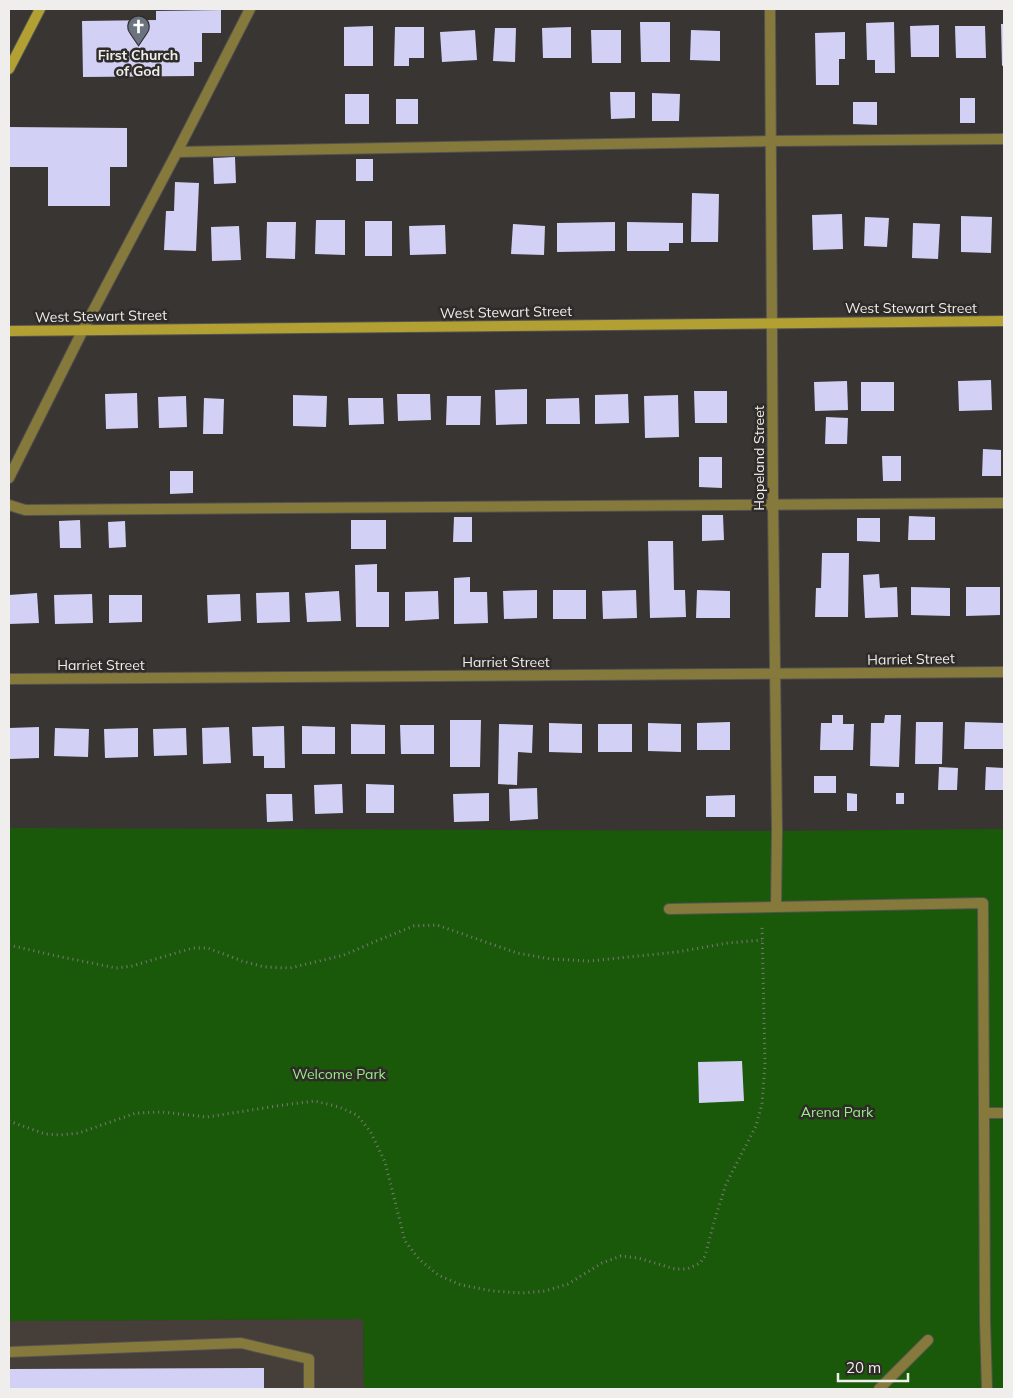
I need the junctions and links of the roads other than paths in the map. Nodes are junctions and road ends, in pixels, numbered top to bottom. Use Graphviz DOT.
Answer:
graph roads {
  1 [pos="40,9"];
  2 [pos="250,9"];
  3 [pos="770,9"];
  4 [pos="9,69"];
  5 [pos="1004,139"];
  6 [pos="771,141"];
  7 [pos="176,152"];
  8 [pos="1004,321"];
  9 [pos="772,323"];
  10 [pos="83,330"];
  11 [pos="9,331"];
  12 [pos="9,478"];
  13 [pos="1004,502"];
  14 [pos="773,503"];
  15 [pos="9,506"];
  16 [pos="1004,672"];
  17 [pos="774,674"];
  18 [pos="9,679"];
  19 [pos="776,907"];
  20 [pos="669,909"];
  21 [pos="984,1113"];
  22 [pos="1004,1113"];
  23 [pos="928,1340"];
  24 [pos="9,1352"];
  25 [pos="309,1389"];
  26 [pos="879,1389"];
  27 [pos="987,1389"];
  1 -- 4 [label="main road"];
  2 -- 7 [label="street"];
  3 -- 6 [label="street, Hopeland Street"];
  5 -- 6 [label="street"];
  6 -- 7 [label="street"];
  6 -- 9 [label="street, Hopeland Street"];
  7 -- 10 [label="street"];
  8 -- 9 [label="main road, West Stewart Street"];
  9 -- 10 [label="main road, West Stewart Street"];
  9 -- 14 [label="street, Hopeland Street"];
  10 -- 11 [label="main road, West Stewart Street"];
  10 -- 12 [label="street"];
  13 -- 14 [label="street"];
  14 -- 15 [label="street"];
  14 -- 17 [label="street, Hopeland Street"];
  16 -- 17 [label="street, Harriet Street"];
  17 -- 18 [label="street, Harriet Street"];
  17 -- 19 [label="street, Hopeland Street"];
  19 -- 20 [label="street"];
  19 -- 21 [label="street"];
  21 -- 22 [label="street"];
  21 -- 27 [label="street"];
  23 -- 26 [label="street"];
  24 -- 25 [label="street"];
}
